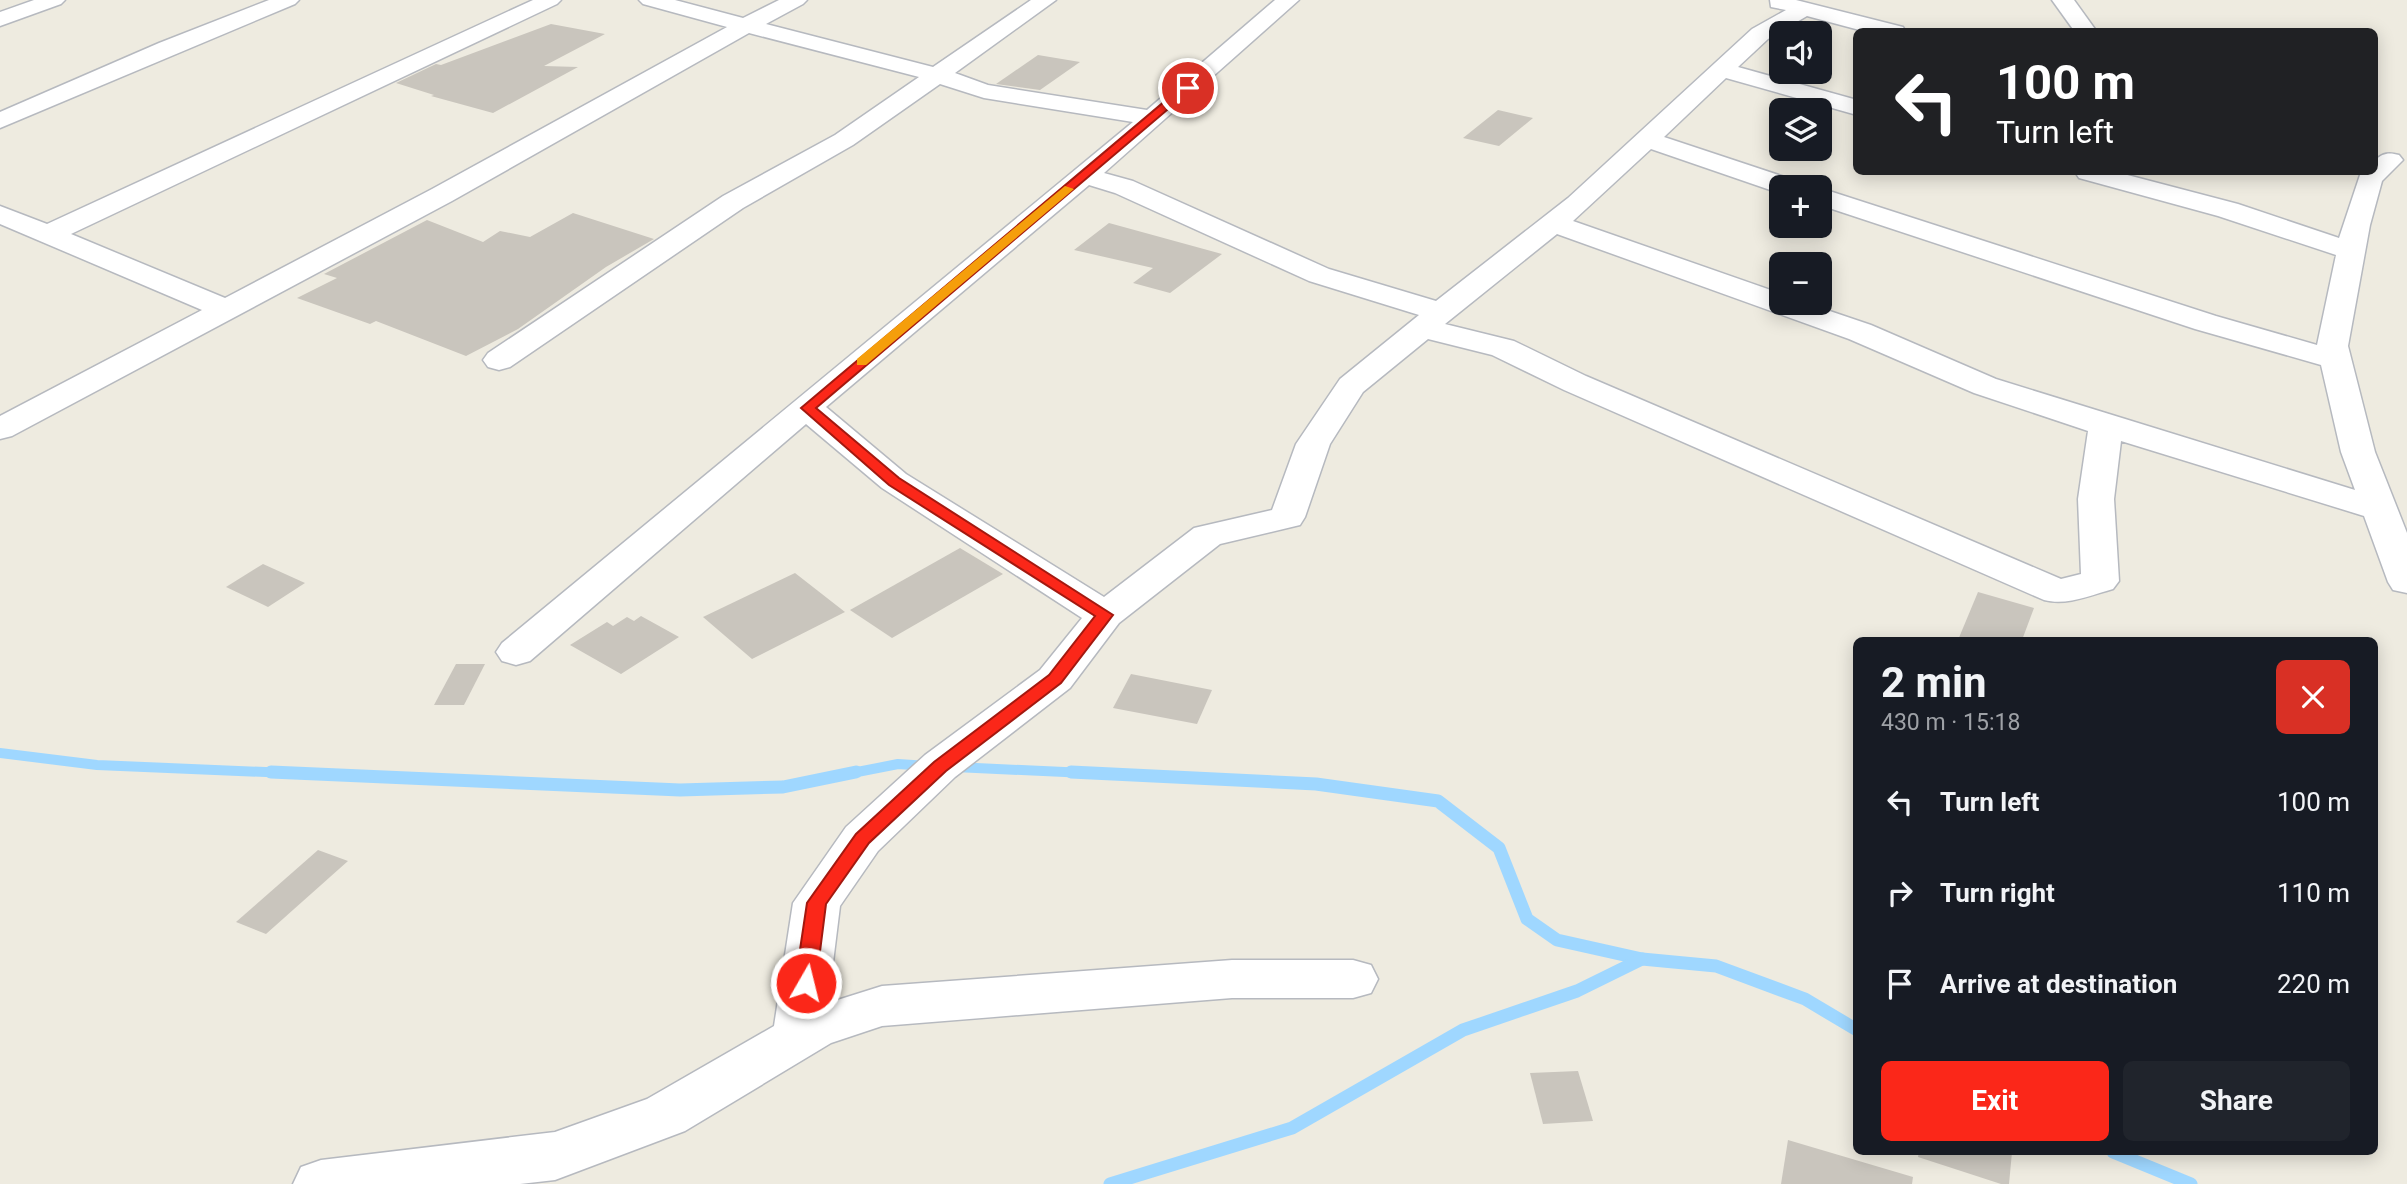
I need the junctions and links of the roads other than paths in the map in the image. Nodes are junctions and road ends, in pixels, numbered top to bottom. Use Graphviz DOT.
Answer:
graph roads {
  1 [pos="54,0"];
  2 [pos="288,0"];
  3 [pos="550,0"];
  4 [pos="650,0"];
  5 [pos="796,0"];
  6 [pos="1045,0"];
  7 [pos="1288,0"];
  8 [pos="1771,0"];
  9 [pos="2063,0"];
  10 [pos="1804,9"];
  11 [pos="0,19"];
  12 [pos="747,24"];
  13 [pos="1879,28"];
  14 [pos="2083,28"];
  15 [pos="1722,70"];
  16 [pos="937,75"];
  17 [pos="1853,107"];
  18 [pos="1153,118"];
  19 [pos="0,121"];
  20 [pos="1646,139"];
  21 [pos="2099,175"];
  22 [pos="2373,175"];
  23 [pos="1084,176"];
  24 [pos="1769,181"];
  25 [pos="1832,200"];
  26 [pos="0,214"];
  27 [pos="1552,223"];
  28 [pos="50,233"];
  29 [pos="2351,251"];
  30 [pos="227,310"];
  31 [pos="1432,320"];
  32 [pos="2335,359"];
  33 [pos="499,360"];
  34 [pos="807,408"];
  35 [pos="2106,426"];
  36 [pos="0,429"];
  37 [pos="2379,509"];
  38 [pos="2407,582"];
  39 [pos="1105,615"];
  40 [pos="516,652"];
  41 [pos="1353,979"];
  42 [pos="798,1037"];
  43 [pos="558,1170"];
  44 [pos="321,1184"];
  1 -- 11 [label="street"];
  2 -- 19 [label="street"];
  3 -- 28 [label="street"];
  4 -- 12 [label="street"];
  5 -- 12 [label="street"];
  6 -- 16 [label="street"];
  7 -- 18 [label="street"];
  8 -- 10 [label="street"];
  9 -- 14 [label="street"];
  10 -- 13 [label="street"];
  10 -- 15 [label="street"];
  12 -- 16 [label="street"];
  12 -- 30 [label="street"];
  15 -- 17 [label="street"];
  15 -- 20 [label="street"];
  16 -- 18 [label="street"];
  16 -- 33 [label="street"];
  18 -- 23 [label="street"];
  20 -- 24 [label="street"];
  20 -- 27 [label="street"];
  21 -- 29 [label="street"];
  22 -- 29 [label="street"];
  23 -- 31 [label="street"];
  23 -- 34 [label="street"];
  25 -- 32 [label="street"];
  26 -- 28 [label="street"];
  27 -- 31 [label="street"];
  27 -- 35 [label="street"];
  28 -- 30 [label="street"];
  29 -- 32 [label="street"];
  30 -- 36 [label="street"];
  31 -- 35 [label="street"];
  31 -- 39 [label="street"];
  32 -- 37 [label="street"];
  34 -- 39 [label="street"];
  34 -- 40 [label="street"];
  35 -- 37 [label="street"];
  37 -- 38 [label="street"];
  39 -- 42 [label="street"];
  41 -- 42 [label="street"];
  42 -- 43 [label="street"];
  43 -- 44 [label="street"];
}
